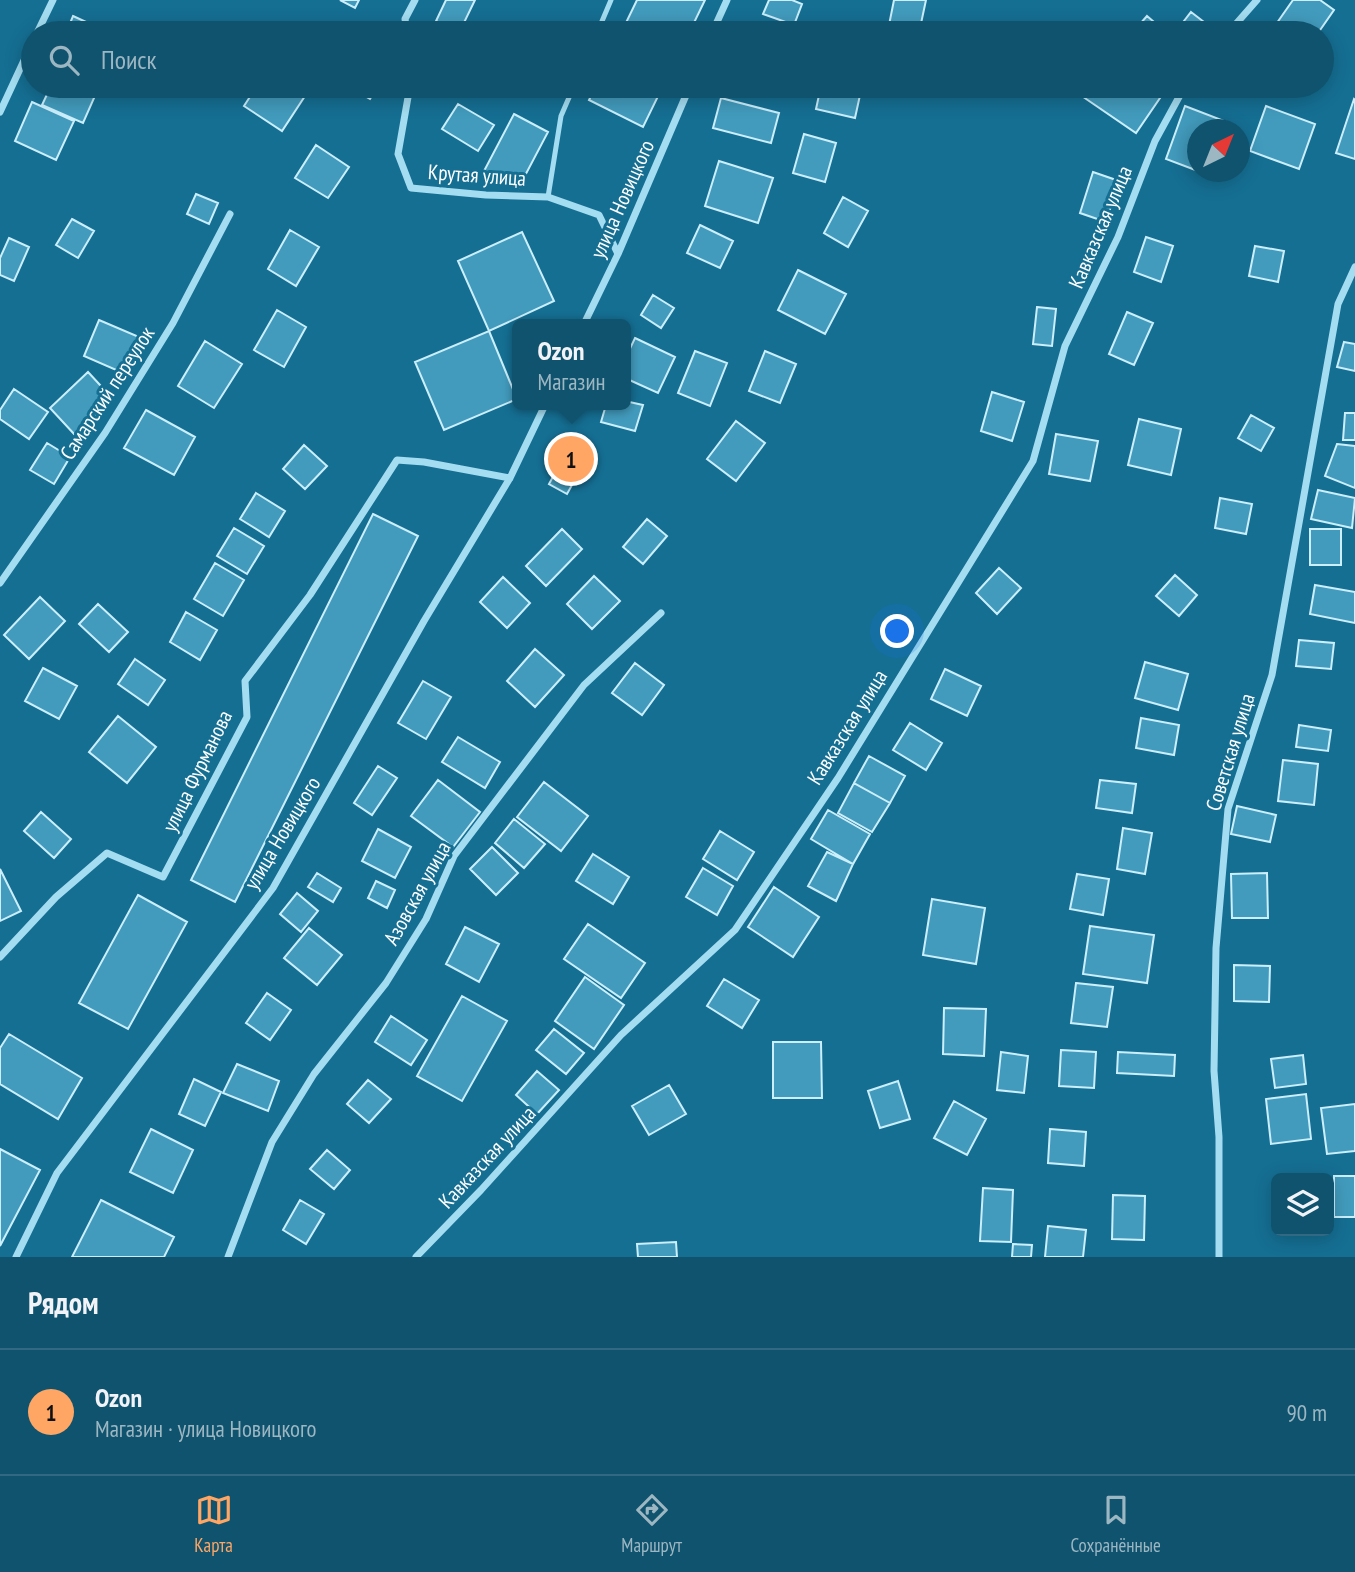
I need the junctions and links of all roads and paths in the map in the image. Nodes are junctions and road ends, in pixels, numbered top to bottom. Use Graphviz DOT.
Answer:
graph roads {
  1 [pos="53,0"];
  2 [pos="415,0"];
  3 [pos="611,0"];
  4 [pos="727,0"];
  5 [pos="1257,0"];
  6 [pos="43,21"];
  7 [pos="405,21"];
  8 [pos="602,21"];
  9 [pos="717,21"];
  10 [pos="1239,21"];
  11 [pos="21,66"];
  12 [pos="408,98"];
  13 [pos="569,98"];
  14 [pos="685,98"];
  15 [pos="1178,98"];
  16 [pos="0,111"];
  17 [pos="548,197"];
  18 [pos="230,214"];
  19 [pos="618,254"];
  20 [pos="1355,267"];
  21 [pos="586,319"];
  22 [pos="543,410"];
  23 [pos="510,478"];
  24 [pos="0,583"];
  25 [pos="661,612"];
  26 [pos="0,957"];
  27 [pos="16,1257"];
  28 [pos="228,1257"];
  29 [pos="416,1257"];
  30 [pos="1219,1257"];
  1 -- 6 [label="street"];
  2 -- 7 [label="street"];
  3 -- 8 [label="lane"];
  4 -- 9 [label="street"];
  5 -- 10 [label="street"];
  11 -- 16 [label="street"];
  12 -- 17 [label="street, Крутая улица"];
  13 -- 17 [label="lane"];
  14 -- 19 [label="street, улица Новицкого"];
  15 -- 29 [label="street, Кавказская улица"];
  17 -- 19 [label="street, Крутая улица"];
  18 -- 24 [label="street, Самарский переулок"];
  19 -- 21 [label="street, улица Новицкого"];
  20 -- 30 [label="street, Советская улица"];
  22 -- 23 [label="street, улица Новицкого"];
  23 -- 26 [label="street, улица Фурманова"];
  23 -- 27 [label="street, улица Новицкого"];
  25 -- 28 [label="street, Азовская улица"];
}
